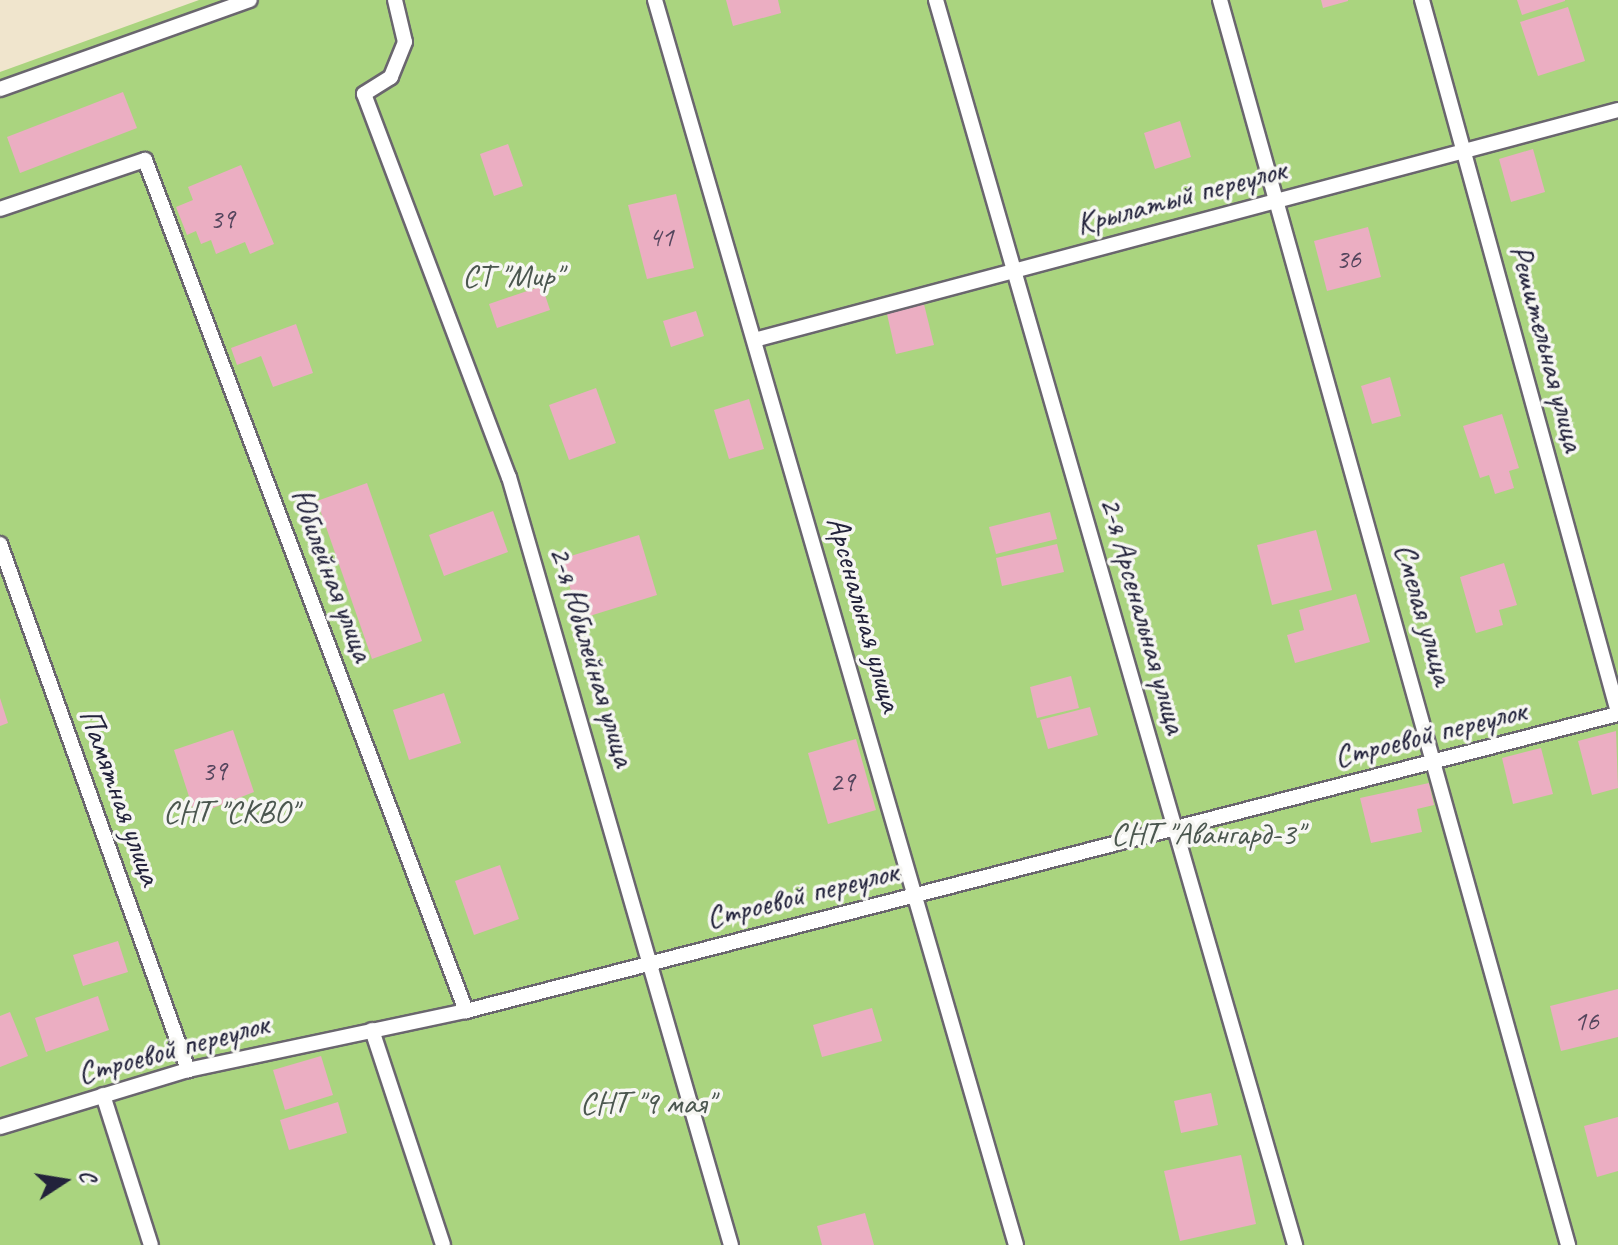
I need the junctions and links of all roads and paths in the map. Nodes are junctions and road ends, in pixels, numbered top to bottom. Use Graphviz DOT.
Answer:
graph roads {
  1 [pos="250,0"];
  2 [pos="395,0"];
  3 [pos="655,0"];
  4 [pos="936,0"];
  5 [pos="1220,0"];
  6 [pos="1422,0"];
  7 [pos="0,89"];
  8 [pos="1618,110"];
  9 [pos="1464,151"];
  10 [pos="1275,201"];
  11 [pos="0,209"];
  12 [pos="1015,270"];
  13 [pos="758,339"];
  14 [pos="0,544"];
  15 [pos="1618,713"];
  16 [pos="1437,761"];
  17 [pos="1175,828"];
  18 [pos="914,895"];
  19 [pos="654,962"];
  20 [pos="466,1011"];
  21 [pos="372,1030"];
  22 [pos="188,1070"];
  23 [pos="103,1095"];
  24 [pos="0,1127"];
  25 [pos="151,1245"];
  26 [pos="443,1245"];
  27 [pos="731,1245"];
  28 [pos="1016,1245"];
  29 [pos="1295,1245"];
  30 [pos="1568,1245"];
  1 -- 7 [label="lane"];
  2 -- 19 [label="lane, 2-я Юбилейная улица"];
  3 -- 13 [label="lane, Арсенальная улица"];
  4 -- 12 [label="lane, 2-я Арсенальная улица"];
  5 -- 10 [label="lane, Смелая улица"];
  6 -- 9 [label="lane, Решительная улица"];
  8 -- 9 [label="lane, Крылатый переулок"];
  9 -- 10 [label="lane, Крылатый переулок"];
  9 -- 15 [label="lane, Решительная улица"];
  10 -- 12 [label="lane, Крылатый переулок"];
  10 -- 16 [label="lane, Смелая улица"];
  11 -- 20 [label="lane, Юбилейная улица"];
  12 -- 13 [label="lane, Крылатый переулок"];
  12 -- 17 [label="lane, 2-я Арсенальная улица"];
  13 -- 18 [label="lane, Арсенальная улица"];
  14 -- 22 [label="lane, Памятная улица"];
  15 -- 16 [label="lane, Строевой переулок"];
  16 -- 17 [label="lane, Строевой переулок"];
  16 -- 30 [label="lane, Смелая улица"];
  17 -- 18 [label="lane, Строевой переулок"];
  17 -- 29 [label="lane, 2-я Арсенальная улица"];
  18 -- 19 [label="lane, Строевой переулок"];
  18 -- 28 [label="lane, Арсенальная улица"];
  19 -- 20 [label="lane, Строевой переулок"];
  19 -- 27 [label="lane, 2-я Юбилейная улица"];
  20 -- 21 [label="lane, Строевой переулок"];
  21 -- 22 [label="lane, Строевой переулок"];
  21 -- 26 [label="lane"];
  22 -- 23 [label="lane, Строевой переулок"];
  23 -- 24 [label="lane, Строевой переулок"];
  23 -- 25 [label="lane"];
}
